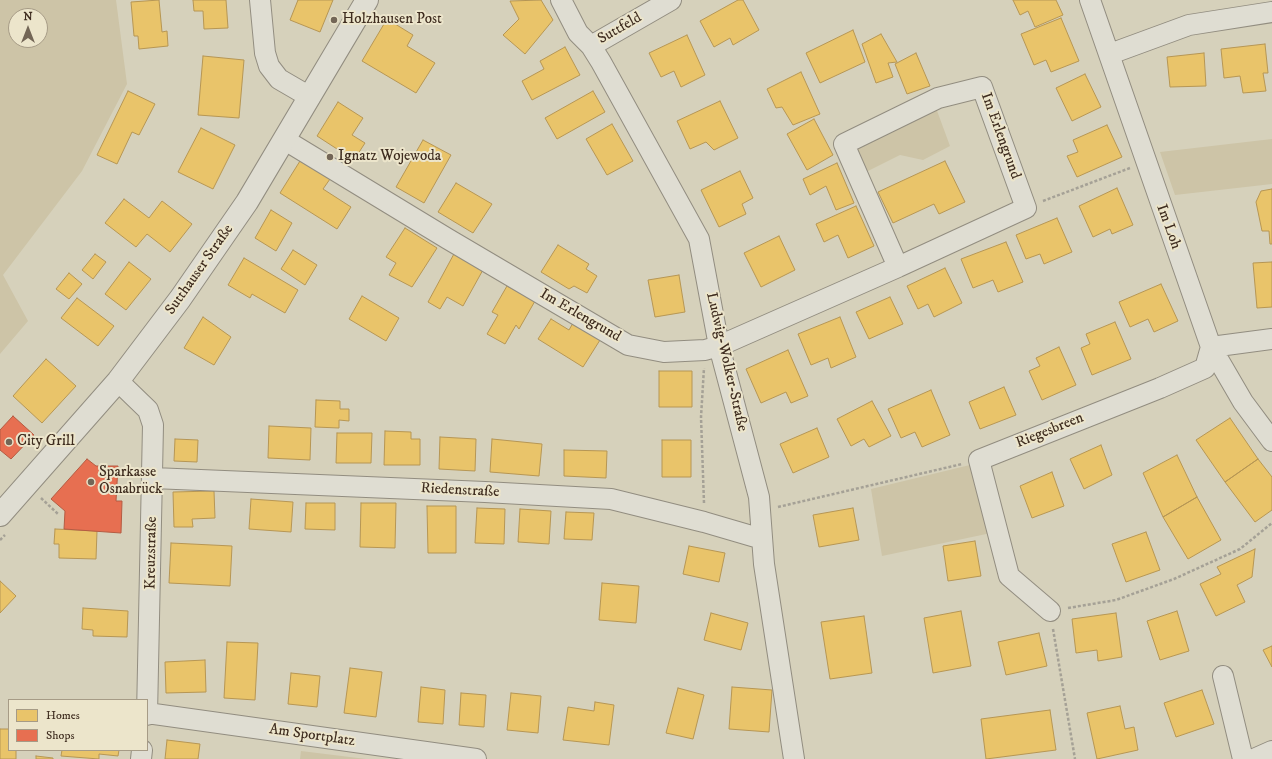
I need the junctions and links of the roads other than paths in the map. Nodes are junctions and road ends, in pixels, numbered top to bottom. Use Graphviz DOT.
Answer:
graph roads {
  1 [pos="260,0"];
  2 [pos="367,0"];
  3 [pos="561,0"];
  4 [pos="671,0"];
  5 [pos="1090,0"];
  6 [pos="1272,12"];
  7 [pos="591,46"];
  8 [pos="1110,54"];
  9 [pos="310,97"];
  10 [pos="285,140"];
  11 [pos="898,267"];
  12 [pos="1272,339"];
  13 [pos="1211,347"];
  14 [pos="712,348"];
  15 [pos="118,381"];
  16 [pos="1272,441"];
  17 [pos="153,478"];
  18 [pos="0,515"];
  19 [pos="762,539"];
  20 [pos="1050,611"];
  21 [pos="1223,676"];
  22 [pos="147,699"];
  23 [pos="148,714"];
  24 [pos="1272,751"];
  25 [pos="476,759"];
  26 [pos="794,759"];
  27 [pos="1243,759"];
  28 [pos="1254,759"];
  1 -- 9 [label="street"];
  2 -- 9 [label="street, Sutthauser Straße"];
  3 -- 7 [label="street, Ludwig-Wolker-Straße"];
  4 -- 7 [label="street, Suttfeld"];
  5 -- 8 [label="street, Im Loh"];
  6 -- 8 [label="street"];
  7 -- 14 [label="street, Ludwig-Wolker-Straße"];
  8 -- 13 [label="street, Im Loh"];
  9 -- 10 [label="street, Sutthauser Straße"];
  10 -- 14 [label="street, Im Erlengrund"];
  10 -- 15 [label="street, Sutthauser Straße"];
  11 -- 11 [label="street, Im Erlengrund"];
  11 -- 14 [label="street, Im Erlengrund"];
  12 -- 13 [label="street"];
  13 -- 16 [label="street, Im Loh"];
  13 -- 20 [label="street, Riegesbreen"];
  14 -- 19 [label="street, Ludwig-Wolker-Straße"];
  15 -- 17 [label="street, Kreuzstraße"];
  15 -- 18 [label="street, Sutthauser Straße"];
  17 -- 19 [label="street, Riedenstraße"];
  17 -- 22 [label="street, Kreuzstraße"];
  19 -- 26 [label="street, Ludwig-Wolker-Straße"];
  21 -- 27 [label="street"];
  23 -- 25 [label="street, Am Sportplatz"];
  24 -- 28 [label="street"];
}
